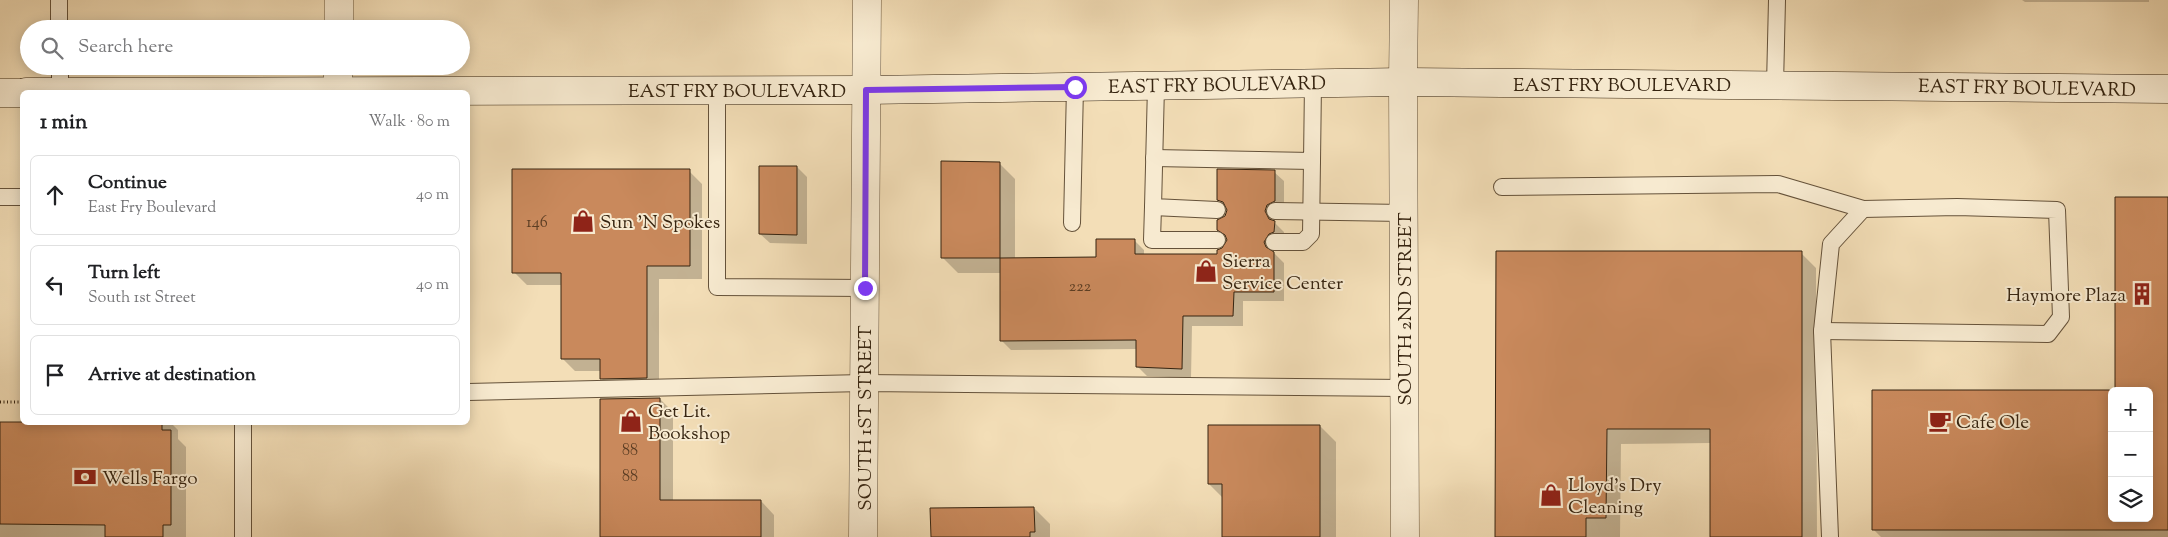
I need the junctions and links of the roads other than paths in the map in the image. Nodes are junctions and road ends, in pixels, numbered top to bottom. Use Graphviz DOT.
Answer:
graph roads {
  1 [pos="59,0"];
  2 [pos="339,0"];
  3 [pos="867,0"];
  4 [pos="1404,0"];
  5 [pos="1777,0"];
  6 [pos="59,20"];
  7 [pos="338,20"];
  8 [pos="60,79"];
  9 [pos="338,79"];
  10 [pos="1403,82"];
  11 [pos="1314,83"];
  12 [pos="1775,85"];
  13 [pos="1156,86"];
  14 [pos="1075,87"];
  15 [pos="2168,89"];
  16 [pos="31,90"];
  17 [pos="216,90"];
  18 [pos="258,90"];
  19 [pos="717,90"];
  20 [pos="866,90"];
  21 [pos="0,93"];
  22 [pos="20,93"];
  23 [pos="1154,158"];
  24 [pos="1312,161"];
  25 [pos="1502,187"];
  26 [pos="0,198"];
  27 [pos="20,198"];
  28 [pos="1153,207"];
  29 [pos="1863,209"];
  30 [pos="1217,210"];
  31 [pos="1275,212"];
  32 [pos="1312,212"];
  33 [pos="1404,212"];
  34 [pos="1072,223"];
  35 [pos="1217,240"];
  36 [pos="1274,242"];
  37 [pos="865,288"];
  38 [pos="1822,331"];
  39 [pos="864,383"];
  40 [pos="1405,388"];
  41 [pos="470,392"];
  42 [pos="243,425"];
  43 [pos="243,537"];
  44 [pos="863,537"];
  45 [pos="1406,537"];
  46 [pos="1830,537"];
  1 -- 6 [label="lane"];
  2 -- 7 [label="main road"];
  3 -- 20 [label="main road, SOUTH 1ST STREET"];
  4 -- 10 [label="main road, SOUTH 2ND STREET"];
  5 -- 12 [label="lane"];
  8 -- 16 [label="main road, EAST FRY BOULEVARD"];
  8 -- 17 [label="main road, EAST FRY BOULEVARD"];
  9 -- 18 [label="main road, EAST FRY BOULEVARD"];
  9 -- 19 [label="main road, EAST FRY BOULEVARD"];
  10 -- 11 [label="main road, EAST FRY BOULEVARD"];
  10 -- 12 [label="main road, EAST FRY BOULEVARD"];
  10 -- 33 [label="main road, SOUTH 2ND STREET"];
  11 -- 13 [label="main road, EAST FRY BOULEVARD"];
  11 -- 24 [label="lane"];
  12 -- 15 [label="main road, EAST FRY BOULEVARD"];
  13 -- 14 [label="main road, EAST FRY BOULEVARD"];
  13 -- 23 [label="lane"];
  14 -- 20 [label="main road, EAST FRY BOULEVARD"];
  14 -- 34 [label="lane"];
  19 -- 20 [label="main road, EAST FRY BOULEVARD"];
  19 -- 37 [label="lane"];
  20 -- 37 [label="main road, SOUTH 1ST STREET"];
  21 -- 22 [label="main road"];
  23 -- 24 [label="lane"];
  23 -- 28 [label="lane"];
  24 -- 32 [label="lane"];
  25 -- 29 [label="lane"];
  26 -- 27 [label="lane"];
  28 -- 30 [label="lane"];
  28 -- 35 [label="lane"];
  29 -- 38 [label="lane"];
  29 -- 38 [label="lane"];
  31 -- 32 [label="lane"];
  32 -- 33 [label="lane"];
  32 -- 36 [label="lane"];
  33 -- 40 [label="main road, SOUTH 2ND STREET"];
  37 -- 39 [label="main road, SOUTH 1ST STREET"];
  38 -- 46 [label="lane"];
  39 -- 40 [label="lane"];
  39 -- 41 [label="lane"];
  39 -- 44 [label="main road, SOUTH 1ST STREET"];
  40 -- 45 [label="main road, SOUTH 2ND STREET"];
  42 -- 43 [label="lane"];
}
